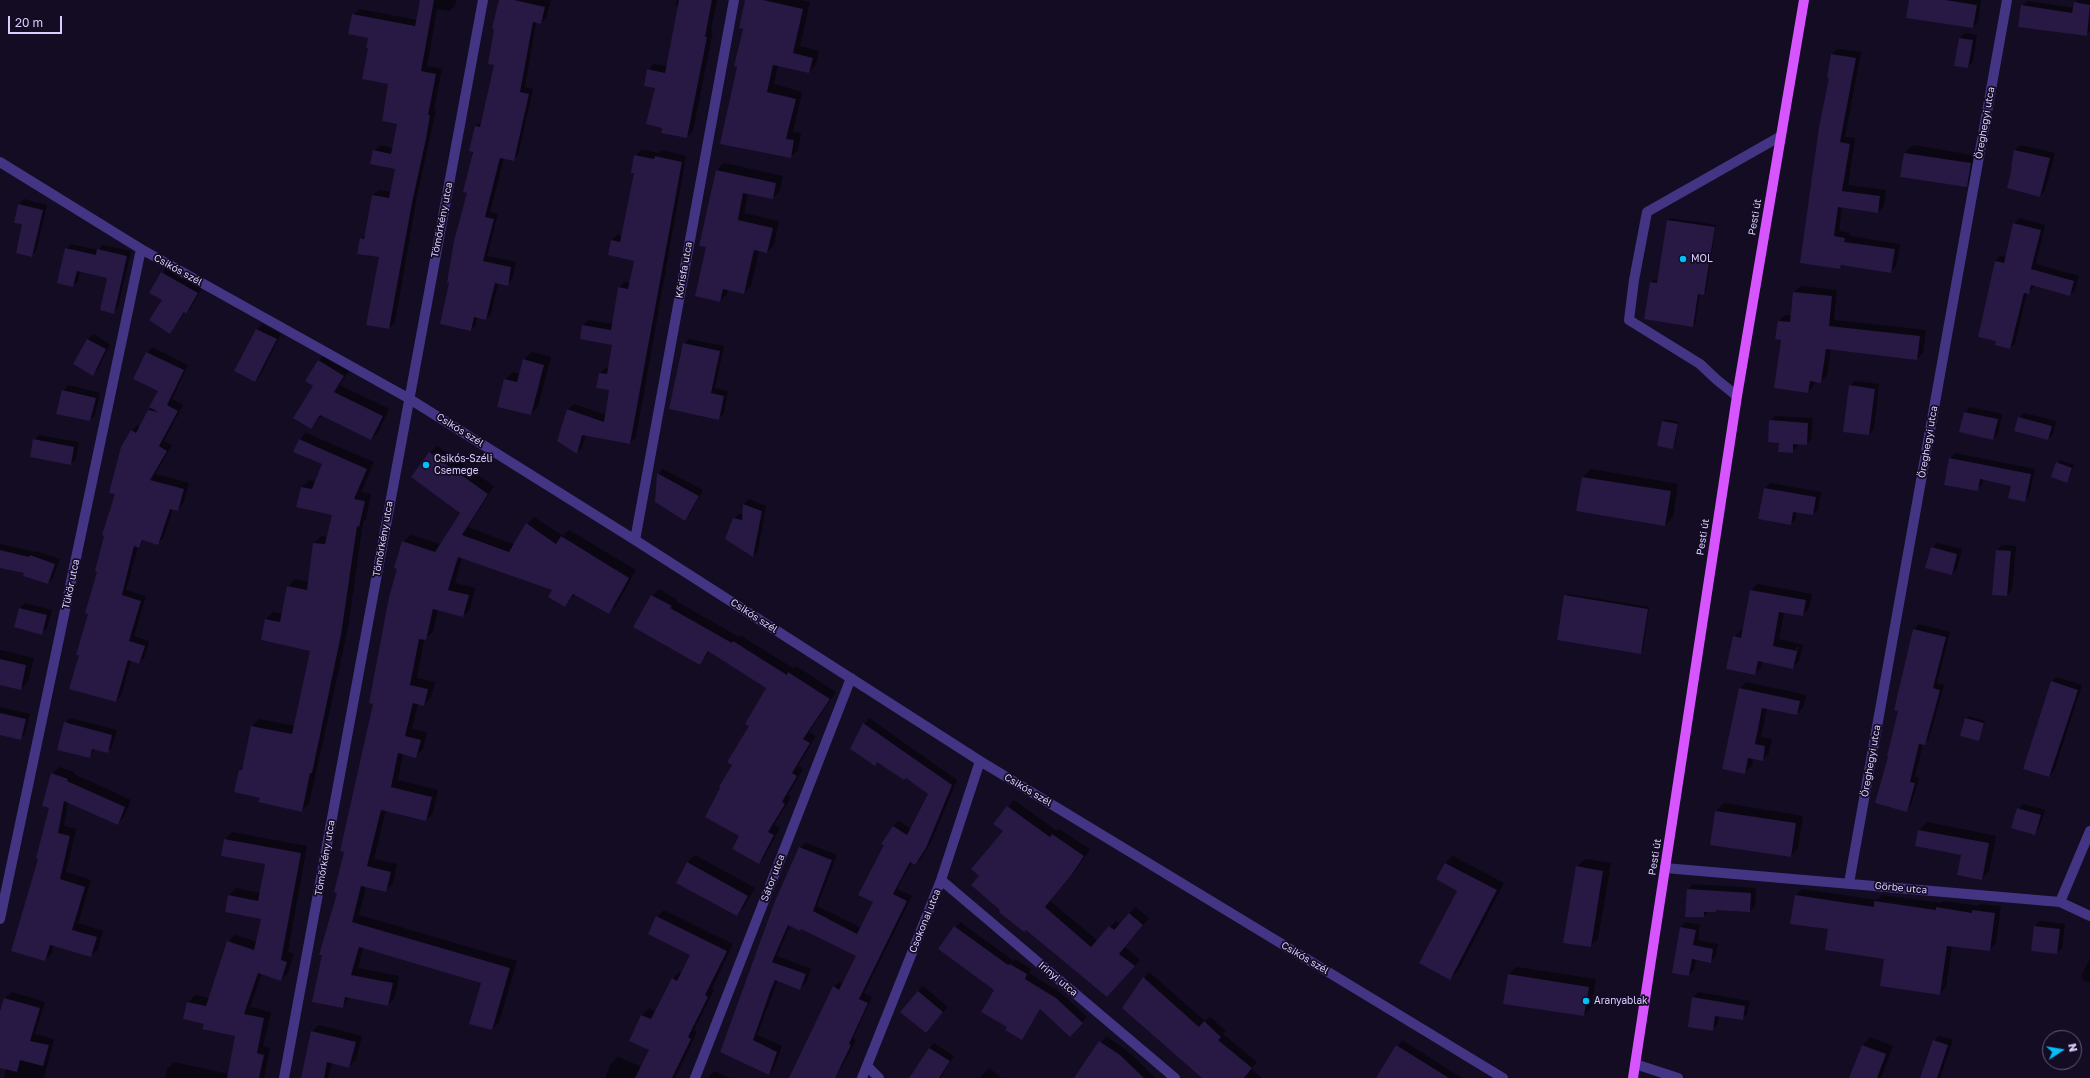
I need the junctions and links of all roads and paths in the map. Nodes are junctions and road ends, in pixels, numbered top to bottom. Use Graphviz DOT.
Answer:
graph roads {
  1 [pos="483,0"];
  2 [pos="734,0"];
  3 [pos="1804,0"];
  4 [pos="2007,0"];
  5 [pos="1781,136"];
  6 [pos="0,162"];
  7 [pos="142,249"];
  8 [pos="1737,396"];
  9 [pos="408,398"];
  10 [pos="635,540"];
  11 [pos="851,678"];
  12 [pos="980,761"];
  13 [pos="2090,832"];
  14 [pos="1665,868"];
  15 [pos="941,880"];
  16 [pos="1849,883"];
  17 [pos="2060,902"];
  18 [pos="2090,916"];
  19 [pos="0,919"];
  20 [pos="1635,1064"];
  21 [pos="866,1066"];
  22 [pos="284,1078"];
  23 [pos="696,1078"];
  24 [pos="862,1078"];
  25 [pos="879,1078"];
  26 [pos="1175,1078"];
  27 [pos="1503,1078"];
  28 [pos="1633,1078"];
  29 [pos="1678,1078"];
  1 -- 9 [label="street, Tömörkény utca"];
  2 -- 10 [label="street, Kőrisfa utca"];
  3 -- 5 [label="main road, Pesti út"];
  4 -- 16 [label="street, Öreghegyi utca"];
  5 -- 8 [label="main road, Pesti út"];
  5 -- 8 [label="street"];
  6 -- 7 [label="street, Csikós szél"];
  7 -- 9 [label="street, Csikós szél"];
  7 -- 19 [label="street, Tükör utca"];
  8 -- 14 [label="main road, Pesti út"];
  9 -- 10 [label="street, Csikós szél"];
  9 -- 22 [label="street, Tömörkény utca"];
  10 -- 11 [label="street, Csikós szél"];
  11 -- 12 [label="street, Csikós szél"];
  11 -- 23 [label="street, Sátor utca"];
  12 -- 15 [label="street, Csokonai utca"];
  12 -- 27 [label="street, Csikós szél"];
  13 -- 17 [label="street"];
  14 -- 16 [label="street, Görbe utca"];
  14 -- 20 [label="main road, Pesti út"];
  15 -- 21 [label="street, Csokonai utca"];
  15 -- 26 [label="street, Irinyi utca"];
  16 -- 17 [label="street, Görbe utca"];
  17 -- 18 [label="street, Görbe utca"];
  20 -- 28 [label="main road, Pesti út"];
  20 -- 29 [label="street"];
  21 -- 24 [label="street, Csokonai utca"];
  21 -- 25 [label="street"];
}
